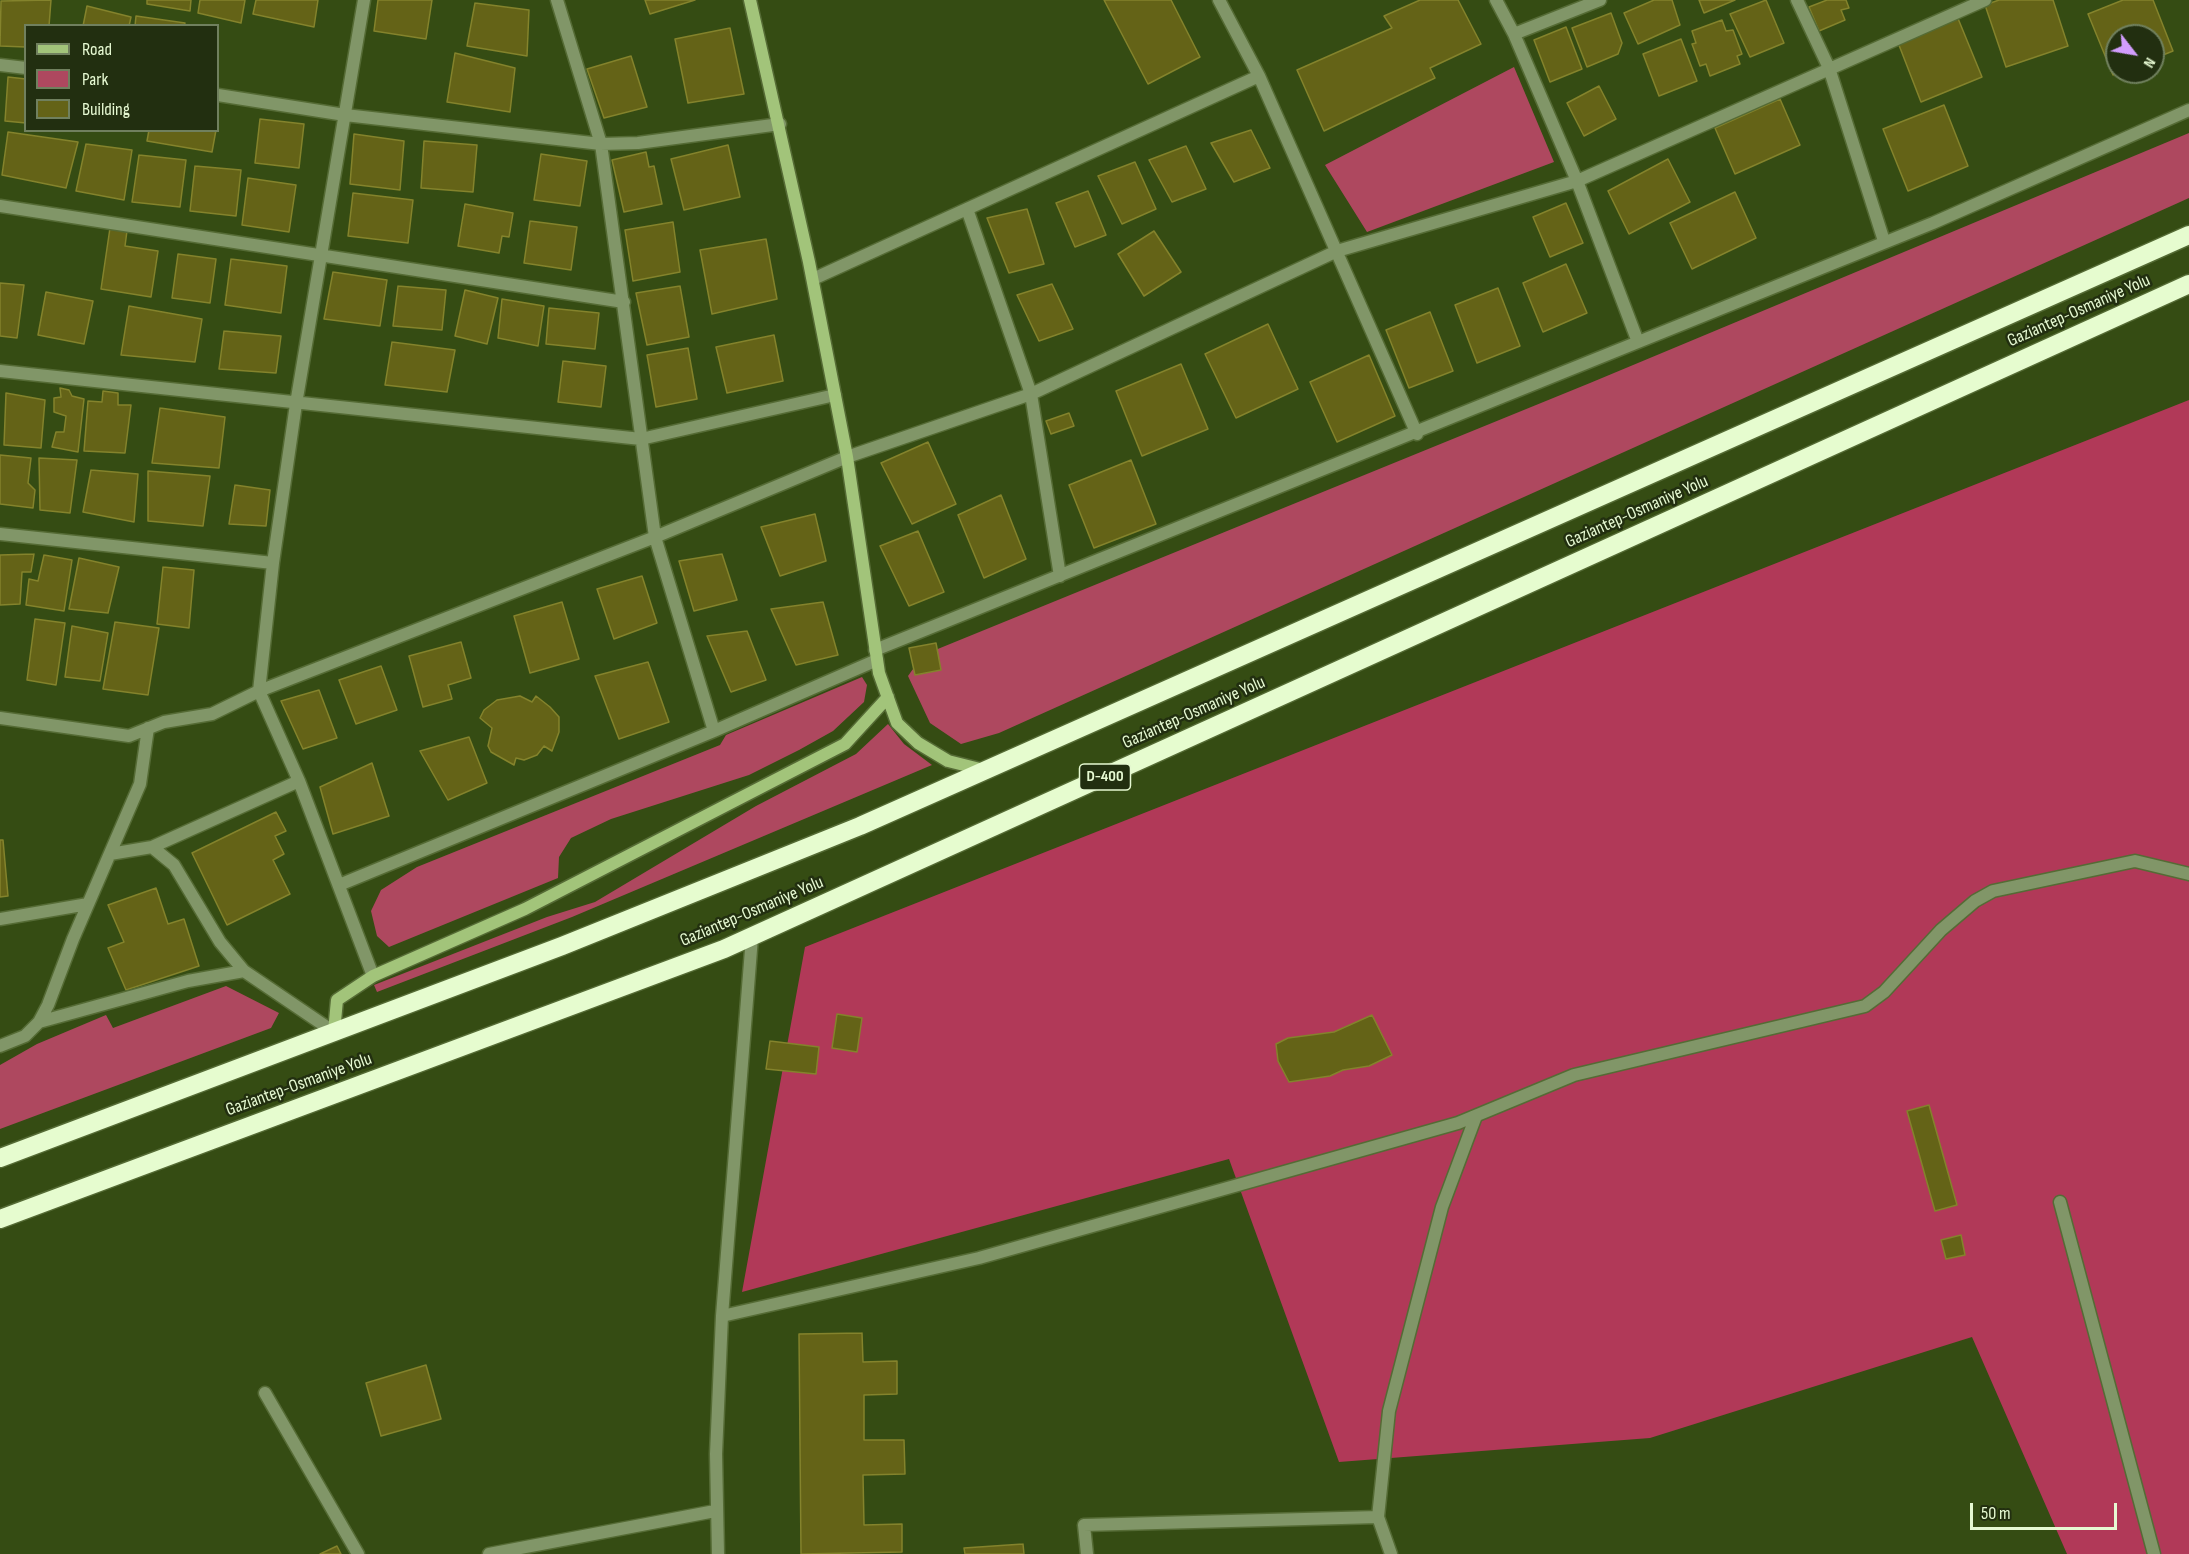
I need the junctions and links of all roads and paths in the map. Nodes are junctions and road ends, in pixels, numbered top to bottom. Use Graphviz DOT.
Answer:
graph roads {
  1 [pos="364,0"];
  2 [pos="556,0"];
  3 [pos="750,0"];
  4 [pos="1220,0"];
  5 [pos="1496,0"];
  6 [pos="1600,0"];
  7 [pos="1797,0"];
  8 [pos="1985,0"];
  9 [pos="1514,34"];
  10 [pos="0,64"];
  11 [pos="24,68"];
  12 [pos="1829,68"];
  13 [pos="1258,76"];
  14 [pos="219,95"];
  15 [pos="2189,110"];
  16 [pos="345,115"];
  17 [pos="780,124"];
  18 [pos="601,144"];
  19 [pos="1577,181"];
  20 [pos="0,206"];
  21 [pos="967,209"];
  22 [pos="2189,235"];
  23 [pos="1884,242"];
  24 [pos="1337,251"];
  25 [pos="320,255"];
  26 [pos="813,279"];
  27 [pos="2189,284"];
  28 [pos="624,302"];
  29 [pos="1638,342"];
  30 [pos="0,371"];
  31 [pos="1031,394"];
  32 [pos="835,395"];
  33 [pos="296,404"];
  34 [pos="1417,434"];
  35 [pos="641,439"];
  36 [pos="847,457"];
  37 [pos="0,534"];
  38 [pos="655,537"];
  39 [pos="273,563"];
  40 [pos="1060,576"];
  41 [pos="876,655"];
  42 [pos="259,691"];
  43 [pos="888,697"];
  44 [pos="0,718"];
  45 [pos="148,728"];
  46 [pos="714,732"];
  47 [pos="984,770"];
  48 [pos="298,781"];
  49 [pos="152,846"];
  50 [pos="110,854"];
  51 [pos="2189,874"];
  52 [pos="339,885"];
  53 [pos="88,904"];
  54 [pos="0,919"];
  55 [pos="752,937"];
  56 [pos="244,971"];
  57 [pos="373,976"];
  58 [pos="39,1022"];
  59 [pos="334,1032"];
  60 [pos="0,1046"];
  61 [pos="1476,1116"];
  62 [pos="0,1158"];
  63 [pos="2060,1202"];
  64 [pos="0,1219"];
  65 [pos="722,1316"];
  66 [pos="266,1393"];
  67 [pos="715,1511"];
  68 [pos="1378,1517"];
  69 [pos="358,1554"];
  70 [pos="489,1554"];
  71 [pos="718,1554"];
  72 [pos="1087,1554"];
  73 [pos="1391,1554"];
  74 [pos="2154,1554"];
  1 -- 16 [label="street"];
  2 -- 18 [label="street"];
  3 -- 17 [label="street"];
  4 -- 13 [label="street"];
  5 -- 9 [label="street"];
  6 -- 9 [label="street"];
  7 -- 12 [label="street"];
  8 -- 12 [label="street"];
  9 -- 19 [label="street"];
  10 -- 11 [label="street"];
  12 -- 19 [label="street"];
  12 -- 23 [label="street"];
  13 -- 21 [label="street"];
  13 -- 24 [label="street"];
  14 -- 16 [label="street"];
  15 -- 23 [label="street"];
  16 -- 18 [label="street"];
  16 -- 25 [label="street"];
  17 -- 18 [label="street"];
  17 -- 26 [label="street"];
  18 -- 28 [label="street"];
  19 -- 24 [label="street"];
  19 -- 29 [label="street"];
  20 -- 25 [label="street"];
  21 -- 26 [label="street"];
  21 -- 31 [label="street"];
  22 -- 47 [label="highway, Gaziantep-Osmaniye Yolu"];
  23 -- 29 [label="street"];
  24 -- 31 [label="street"];
  24 -- 34 [label="street"];
  25 -- 28 [label="street"];
  25 -- 33 [label="street"];
  26 -- 32 [label="street"];
  27 -- 55 [label="highway, Gaziantep-Osmaniye Yolu / D-400"];
  28 -- 35 [label="street"];
  29 -- 34 [label="street"];
  30 -- 33 [label="street"];
  31 -- 36 [label="street"];
  31 -- 40 [label="street"];
  32 -- 35 [label="street"];
  32 -- 36 [label="street"];
  33 -- 35 [label="street"];
  33 -- 39 [label="street"];
  34 -- 40 [label="street"];
  35 -- 38 [label="street"];
  36 -- 38 [label="street"];
  36 -- 41 [label="street"];
  37 -- 39 [label="street"];
  38 -- 42 [label="street"];
  38 -- 46 [label="street"];
  39 -- 42 [label="street"];
  40 -- 41 [label="street"];
  41 -- 43 [label="street"];
  41 -- 46 [label="street"];
  42 -- 45 [label="street"];
  42 -- 48 [label="street"];
  43 -- 47 [label="street"];
  43 -- 57 [label="street"];
  44 -- 45 [label="street"];
  45 -- 50 [label="street"];
  46 -- 52 [label="street"];
  47 -- 59 [label="highway, Gaziantep-Osmaniye Yolu"];
  48 -- 49 [label="street"];
  48 -- 52 [label="street"];
  49 -- 50 [label="street"];
  49 -- 56 [label="street"];
  50 -- 53 [label="street"];
  51 -- 61 [label="street"];
  52 -- 57 [label="street"];
  53 -- 54 [label="street"];
  53 -- 58 [label="street"];
  55 -- 64 [label="highway, Gaziantep-Osmaniye Yolu / D-400"];
  55 -- 65 [label="street"];
  56 -- 58 [label="street"];
  56 -- 59 [label="street"];
  57 -- 59 [label="street"];
  58 -- 60 [label="street"];
  59 -- 62 [label="highway, Gaziantep-Osmaniye Yolu"];
  61 -- 65 [label="street"];
  61 -- 68 [label="street"];
  63 -- 74 [label="street"];
  65 -- 67 [label="street"];
  66 -- 69 [label="street"];
  67 -- 70 [label="street"];
  67 -- 71 [label="street"];
  68 -- 72 [label="street"];
  68 -- 73 [label="street"];
}
